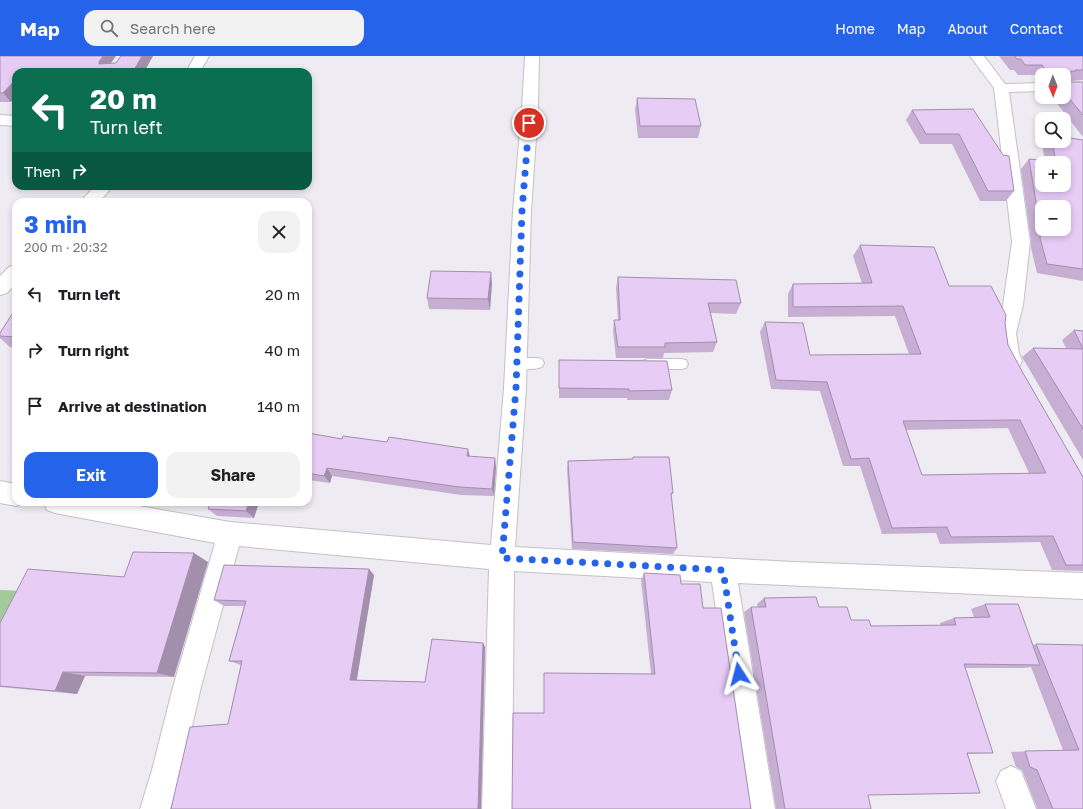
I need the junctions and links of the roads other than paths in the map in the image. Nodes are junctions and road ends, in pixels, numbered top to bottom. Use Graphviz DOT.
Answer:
graph roads {
  1 [pos="202,56"];
  2 [pos="532,56"];
  3 [pos="977,56"];
  4 [pos="195,68"];
  5 [pos="1035,87"];
  6 [pos="1001,88"];
  7 [pos="0,120"];
  8 [pos="12,120"];
  9 [pos="101,190"];
  10 [pos="93,198"];
  11 [pos="12,276"];
  12 [pos="0,288"];
  13 [pos="517,363"];
  14 [pos="537,363"];
  15 [pos="637,364"];
  16 [pos="681,364"];
  17 [pos="1020,376"];
  18 [pos="0,492"];
  19 [pos="12,494"];
  20 [pos="76,506"];
  21 [pos="230,534"];
  22 [pos="502,558"];
  23 [pos="723,570"];
  24 [pos="1083,586"];
  25 [pos="1011,781"];
  26 [pos="155,809"];
  27 [pos="497,809"];
  28 [pos="760,809"];
  29 [pos="1021,809"];
  1 -- 4 [label="street"];
  2 -- 13 [label="street"];
  3 -- 6 [label="street"];
  5 -- 6 [label="street"];
  6 -- 17 [label="street"];
  7 -- 8 [label="street"];
  9 -- 10 [label="street"];
  11 -- 12 [label="street"];
  13 -- 14 [label="lane"];
  13 -- 22 [label="street"];
  15 -- 16 [label="lane"];
  18 -- 19 [label="street"];
  20 -- 21 [label="street"];
  21 -- 22 [label="street"];
  21 -- 26 [label="street"];
  22 -- 23 [label="street"];
  22 -- 27 [label="street"];
  23 -- 24 [label="street"];
  23 -- 28 [label="street"];
  25 -- 29 [label="street"];
}
